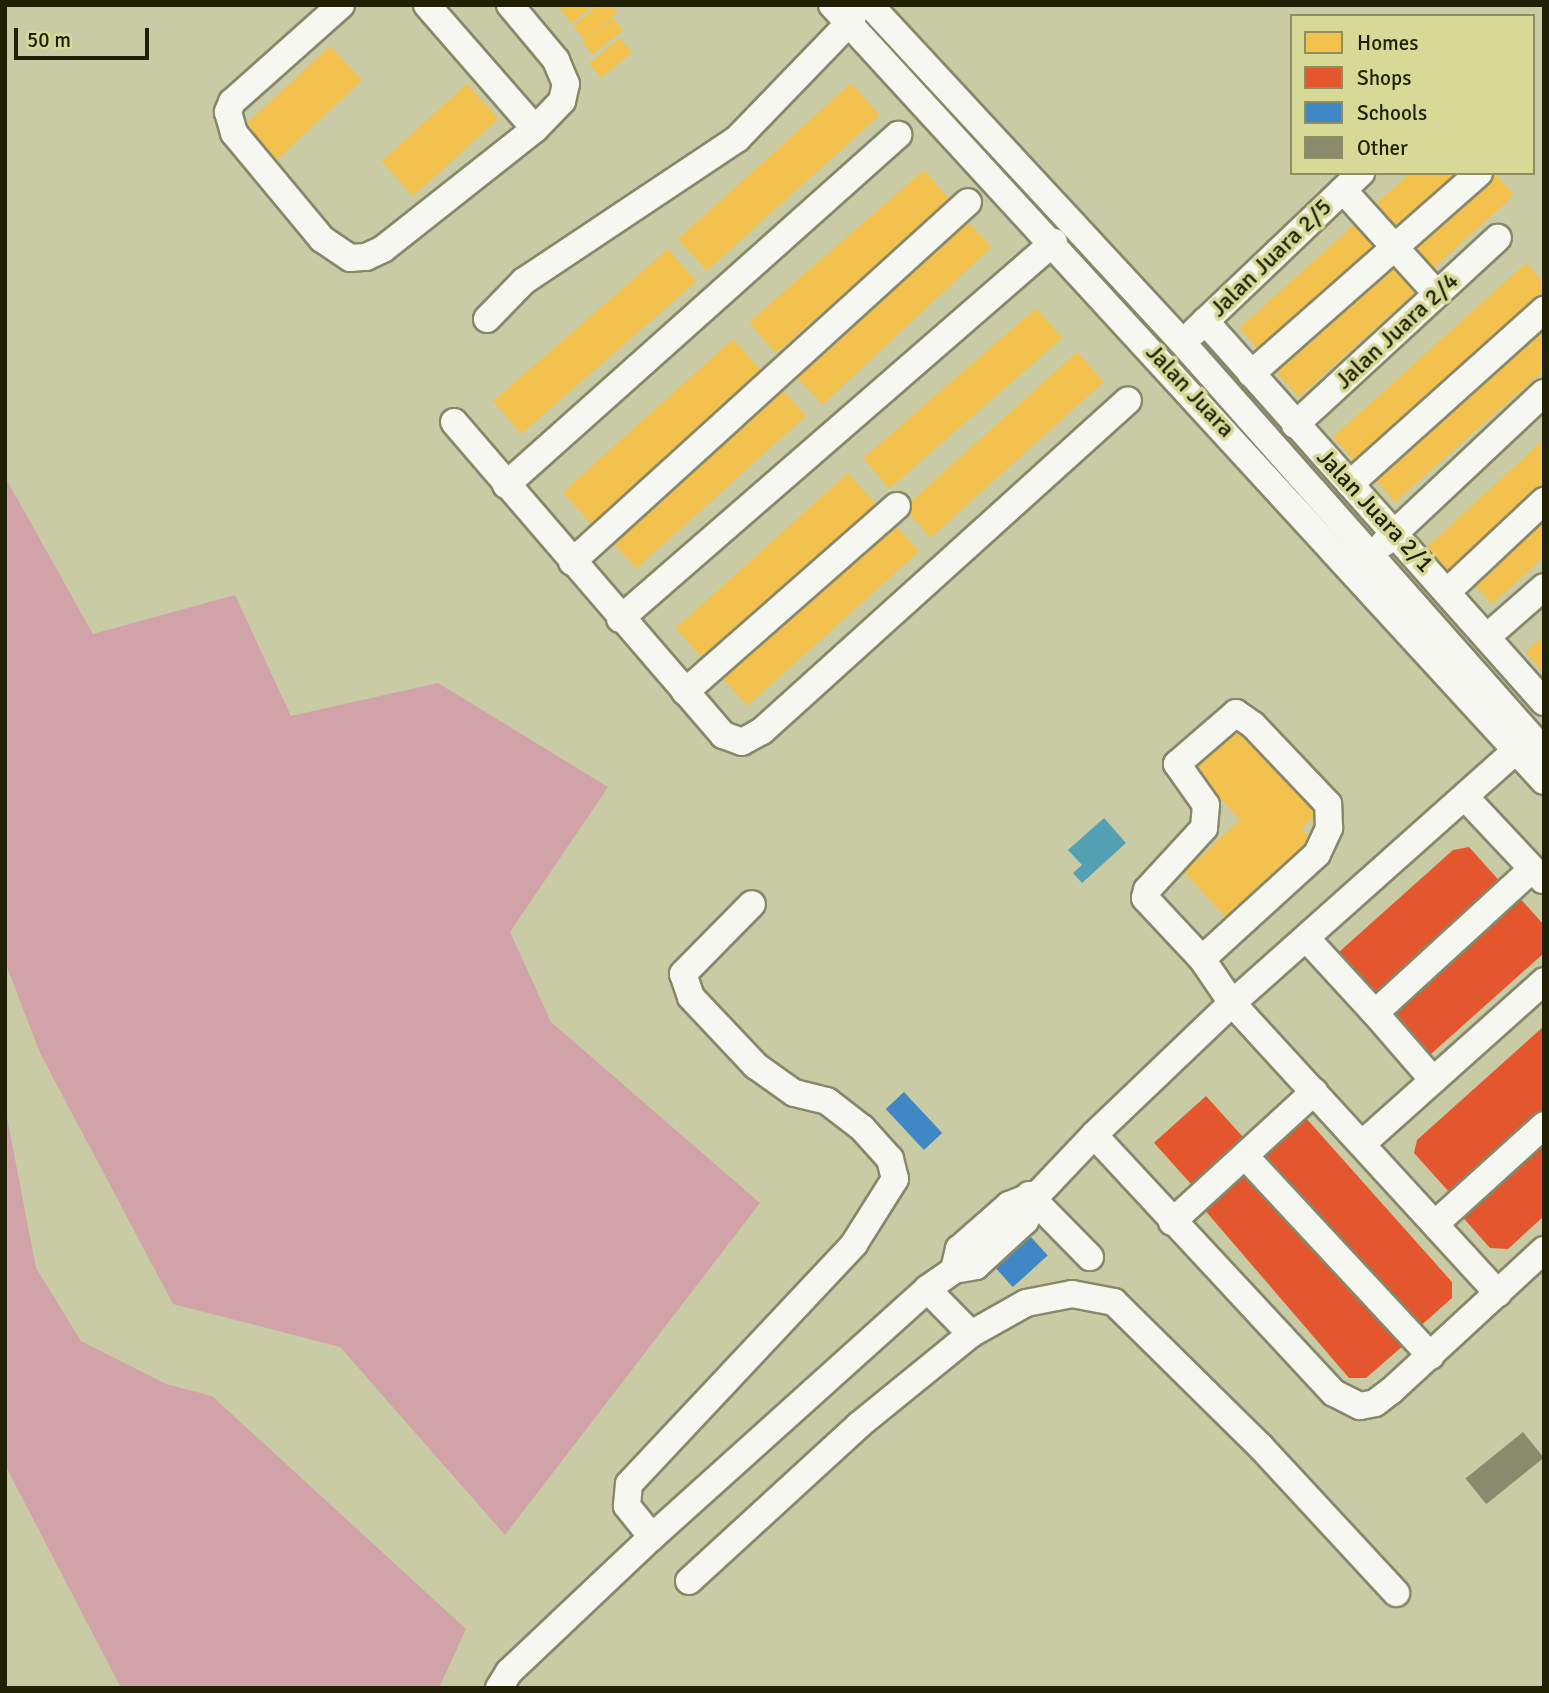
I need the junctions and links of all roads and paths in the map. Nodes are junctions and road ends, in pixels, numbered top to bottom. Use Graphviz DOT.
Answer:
graph roads {
  1 [pos="341,5"];
  2 [pos="427,5"];
  3 [pos="510,5"];
  4 [pos="870,5"];
  5 [pos="847,11"];
  6 [pos="535,130"];
  7 [pos="898,135"];
  8 [pos="1477,175"];
  9 [pos="1352,181"];
  10 [pos="968,202"];
  11 [pos="1498,238"];
  12 [pos="1054,243"];
  13 [pos="1396,247"];
  14 [pos="1437,294"];
  15 [pos="1544,310"];
  16 [pos="487,319"];
  17 [pos="1205,321"];
  18 [pos="1181,341"];
  19 [pos="1251,374"];
  20 [pos="1544,393"];
  21 [pos="1128,400"];
  22 [pos="454,422"];
  23 [pos="1295,425"];
  24 [pos="506,485"];
  25 [pos="1350,485"];
  26 [pos="1544,501"];
  27 [pos="897,506"];
  28 [pos="1396,533"];
  29 [pos="572,562"];
  30 [pos="1363,562"];
  31 [pos="1544,587"];
  32 [pos="1448,591"];
  33 [pos="620,619"];
  34 [pos="1488,636"];
  35 [pos="685,692"];
  36 [pos="1541,695"];
  37 [pos="1531,746"];
  38 [pos="1544,781"];
  39 [pos="1465,797"];
  40 [pos="1538,875"];
  41 [pos="752,904"];
  42 [pos="1306,937"];
  43 [pos="1202,959"];
  44 [pos="1544,981"];
  45 [pos="1232,1003"];
  46 [pos="1375,1013"];
  47 [pos="1433,1080"];
  48 [pos="1314,1092"];
  49 [pos="1544,1125"];
  50 [pos="1094,1135"];
  51 [pos="1362,1144"];
  52 [pos="1245,1156"];
  53 [pos="1035,1196"];
  54 [pos="1172,1222"];
  55 [pos="1435,1224"];
  56 [pos="1544,1251"];
  57 [pos="1090,1257"];
  58 [pos="927,1289"];
  59 [pos="1498,1293"];
  60 [pos="971,1334"];
  61 [pos="1431,1356"];
  62 [pos="652,1537"];
  63 [pos="689,1581"];
  64 [pos="1396,1592"];
  65 [pos="499,1688"];
  1 -- 6 [label="street"];
  2 -- 6 [label="street"];
  3 -- 6 [label="street"];
  4 -- 18 [label="street, Jalan Juara"];
  5 -- 12 [label="street, Jalan Juara"];
  5 -- 16 [label="street"];
  7 -- 24 [label="street"];
  8 -- 13 [label="street"];
  9 -- 13 [label="street"];
  9 -- 17 [label="street, Jalan Juara 2/5"];
  10 -- 29 [label="street"];
  11 -- 14 [label="street, Jalan Juara 2/4"];
  12 -- 30 [label="street, Jalan Juara"];
  12 -- 33 [label="street"];
  13 -- 14 [label="street"];
  13 -- 19 [label="street"];
  14 -- 23 [label="street, Jalan Juara 2/4"];
  15 -- 25 [label="street"];
  17 -- 18 [label="street, Jalan Juara 2/5"];
  17 -- 19 [label="street, Jalan Juara 2/1"];
  18 -- 30 [label="street, Jalan Juara"];
  19 -- 23 [label="street, Jalan Juara 2/1"];
  20 -- 28 [label="street"];
  21 -- 35 [label="street"];
  22 -- 24 [label="street"];
  23 -- 25 [label="street, Jalan Juara 2/1"];
  24 -- 29 [label="street"];
  25 -- 28 [label="street, Jalan Juara 2/1"];
  26 -- 32 [label="street"];
  27 -- 35 [label="street"];
  28 -- 30 [label="street"];
  28 -- 32 [label="street, Jalan Juara 2/1"];
  29 -- 33 [label="street"];
  30 -- 37 [label="street, Jalan Juara"];
  31 -- 34 [label="street"];
  32 -- 34 [label="street, Jalan Juara 2/1"];
  33 -- 35 [label="street"];
  34 -- 36 [label="street, Jalan Juara 2/1"];
  37 -- 38 [label="street, Jalan Juara"];
  37 -- 39 [label="street"];
  39 -- 40 [label="street"];
  39 -- 42 [label="street"];
  40 -- 46 [label="street"];
  41 -- 62 [label="street"];
  42 -- 45 [label="street"];
  42 -- 46 [label="street"];
  43 -- 43 [label="street"];
  43 -- 45 [label="street"];
  44 -- 47 [label="street"];
  45 -- 48 [label="street"];
  45 -- 50 [label="street"];
  46 -- 47 [label="street"];
  47 -- 51 [label="street"];
  48 -- 51 [label="street"];
  48 -- 52 [label="street"];
  49 -- 55 [label="street"];
  50 -- 53 [label="street"];
  50 -- 54 [label="street"];
  51 -- 55 [label="street"];
  52 -- 54 [label="street"];
  52 -- 61 [label="street"];
  53 -- 57 [label="street"];
  53 -- 58 [label="street"];
  54 -- 61 [label="street"];
  55 -- 59 [label="street"];
  56 -- 59 [label="street"];
  58 -- 60 [label="street"];
  58 -- 62 [label="street"];
  59 -- 61 [label="street"];
  60 -- 63 [label="street"];
  60 -- 64 [label="street"];
  62 -- 65 [label="street"];
}
